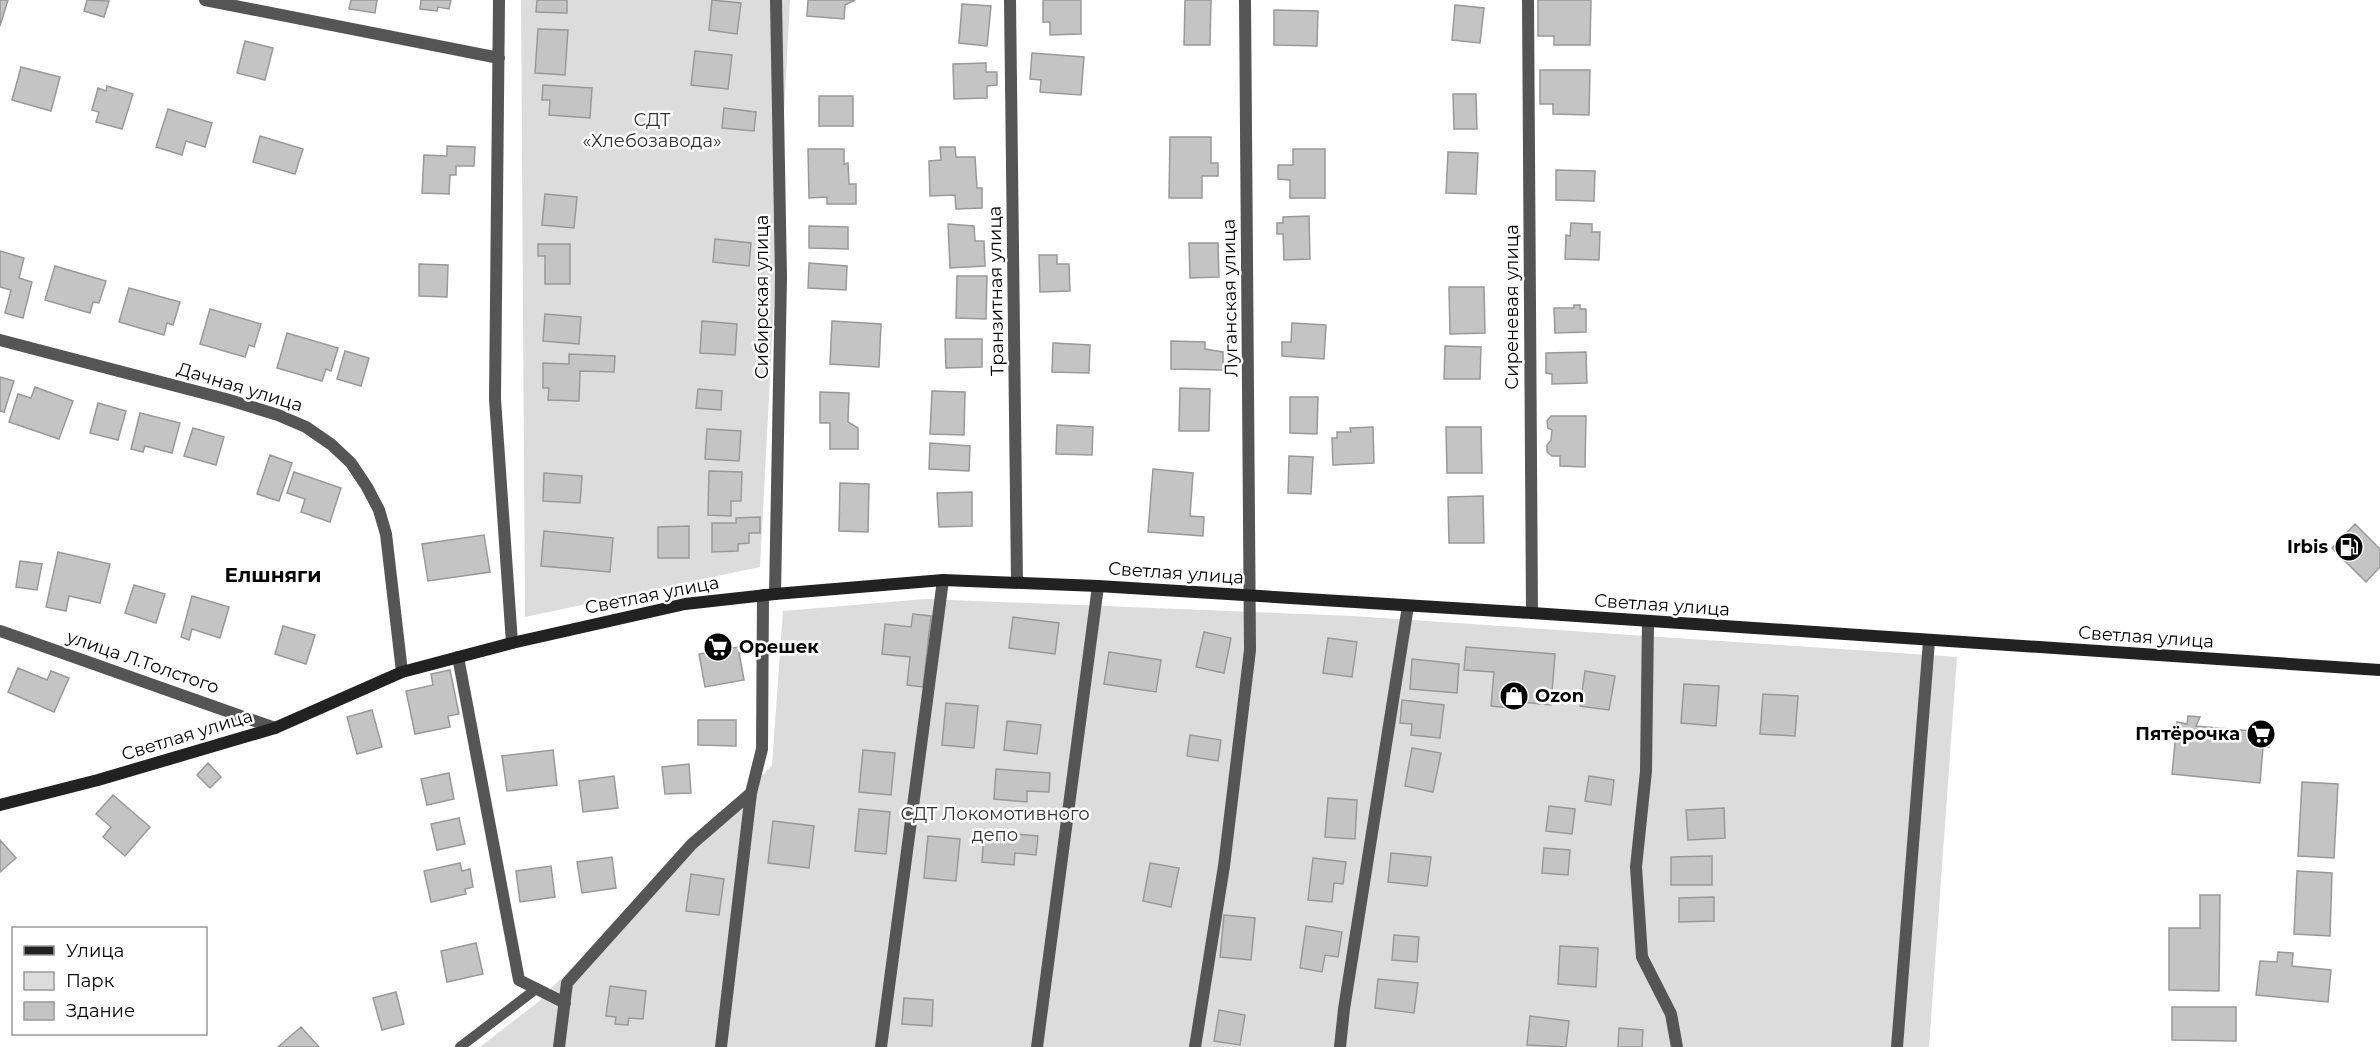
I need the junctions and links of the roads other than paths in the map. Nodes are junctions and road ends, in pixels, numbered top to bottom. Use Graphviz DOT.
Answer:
graph roads {
  1 [pos="205,0"];
  2 [pos="499,0"];
  3 [pos="776,0"];
  4 [pos="1010,0"];
  5 [pos="1245,0"];
  6 [pos="1528,0"];
  7 [pos="499,58"];
  8 [pos="0,340"];
  9 [pos="943,580"];
  10 [pos="1017,582"];
  11 [pos="1098,586"];
  12 [pos="769,594"];
  13 [pos="1251,596"];
  14 [pos="1408,606"];
  15 [pos="1532,613"];
  16 [pos="1648,622"];
  17 [pos="0,631"];
  18 [pos="1929,641"];
  19 [pos="512,643"];
  20 [pos="458,657"];
  21 [pos="2380,670"];
  22 [pos="402,672"];
  23 [pos="275,728"];
  24 [pos="751,793"];
  25 [pos="0,805"];
  26 [pos="536,988"];
  27 [pos="565,1003"];
  28 [pos="460,1047"];
  29 [pos="560,1047"];
  30 [pos="721,1047"];
  31 [pos="881,1047"];
  32 [pos="1037,1047"];
  33 [pos="1195,1047"];
  34 [pos="1340,1047"];
  35 [pos="1677,1047"];
  36 [pos="1897,1047"];
  1 -- 7 [label="street"];
  2 -- 7 [label="street"];
  3 -- 12 [label="street, Сибирская улица"];
  4 -- 10 [label="street, Транзитная улица"];
  5 -- 13 [label="street, Луганская улица"];
  6 -- 15 [label="street, Сиреневая улица"];
  7 -- 19 [label="street"];
  8 -- 22 [label="street, Дачная улица"];
  9 -- 10 [label="street, Светлая улица"];
  9 -- 12 [label="street, Светлая улица"];
  9 -- 31 [label="street"];
  10 -- 11 [label="street, Светлая улица"];
  11 -- 13 [label="street, Светлая улица"];
  11 -- 32 [label="street"];
  12 -- 19 [label="street, Светлая улица"];
  12 -- 24 [label="street, Сибирская улица"];
  13 -- 14 [label="street, Светлая улица"];
  13 -- 33 [label="street, Луганская улица"];
  14 -- 15 [label="street, Светлая улица"];
  14 -- 34 [label="street"];
  15 -- 16 [label="street, Светлая улица"];
  16 -- 18 [label="street, Светлая улица"];
  16 -- 35 [label="street"];
  17 -- 23 [label="street, улица Л.Толстого"];
  18 -- 21 [label="street, Светлая улица"];
  18 -- 36 [label="street"];
  19 -- 20 [label="street, Светлая улица"];
  20 -- 22 [label="street, Светлая улица"];
  20 -- 26 [label="street"];
  22 -- 23 [label="street, Светлая улица"];
  23 -- 25 [label="street, Светлая улица"];
  24 -- 27 [label="street"];
  24 -- 30 [label="street, Сибирская улица"];
  26 -- 27 [label="street"];
  26 -- 28 [label="lane"];
  27 -- 29 [label="street"];
}
